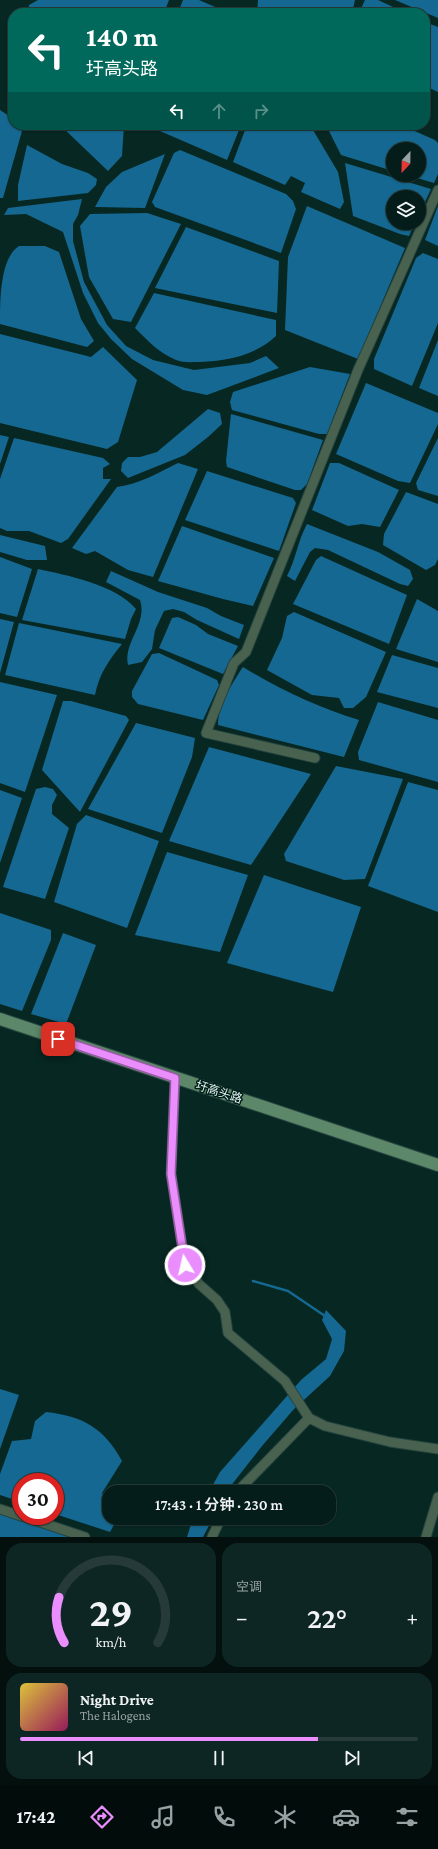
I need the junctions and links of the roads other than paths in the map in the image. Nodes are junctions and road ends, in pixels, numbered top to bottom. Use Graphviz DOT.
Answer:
graph roads {
  1 [pos="438,190"];
  2 [pos="315,758"];
  3 [pos="0,1019"];
  4 [pos="175,1078"];
  5 [pos="438,1165"];
  6 [pos="309,1418"];
  7 [pos="438,1449"];
  8 [pos="244,1485"];
  9 [pos="438,1497"];
  10 [pos="0,1509"];
  11 [pos="12,1513"];
  12 [pos="48,1525"];
  13 [pos="218,1525"];
  14 [pos="85,1537"];
  15 [pos="212,1537"];
  16 [pos="426,1537"];
  1 -- 2 [label="street"];
  3 -- 4 [label="street, 圩高头路"];
  4 -- 5 [label="street, 圩高头路"];
  4 -- 6 [label="street"];
  6 -- 7 [label="street"];
  6 -- 8 [label="street"];
  9 -- 16 [label="street"];
  10 -- 11 [label="street"];
  12 -- 14 [label="street"];
  13 -- 15 [label="street"];
}
